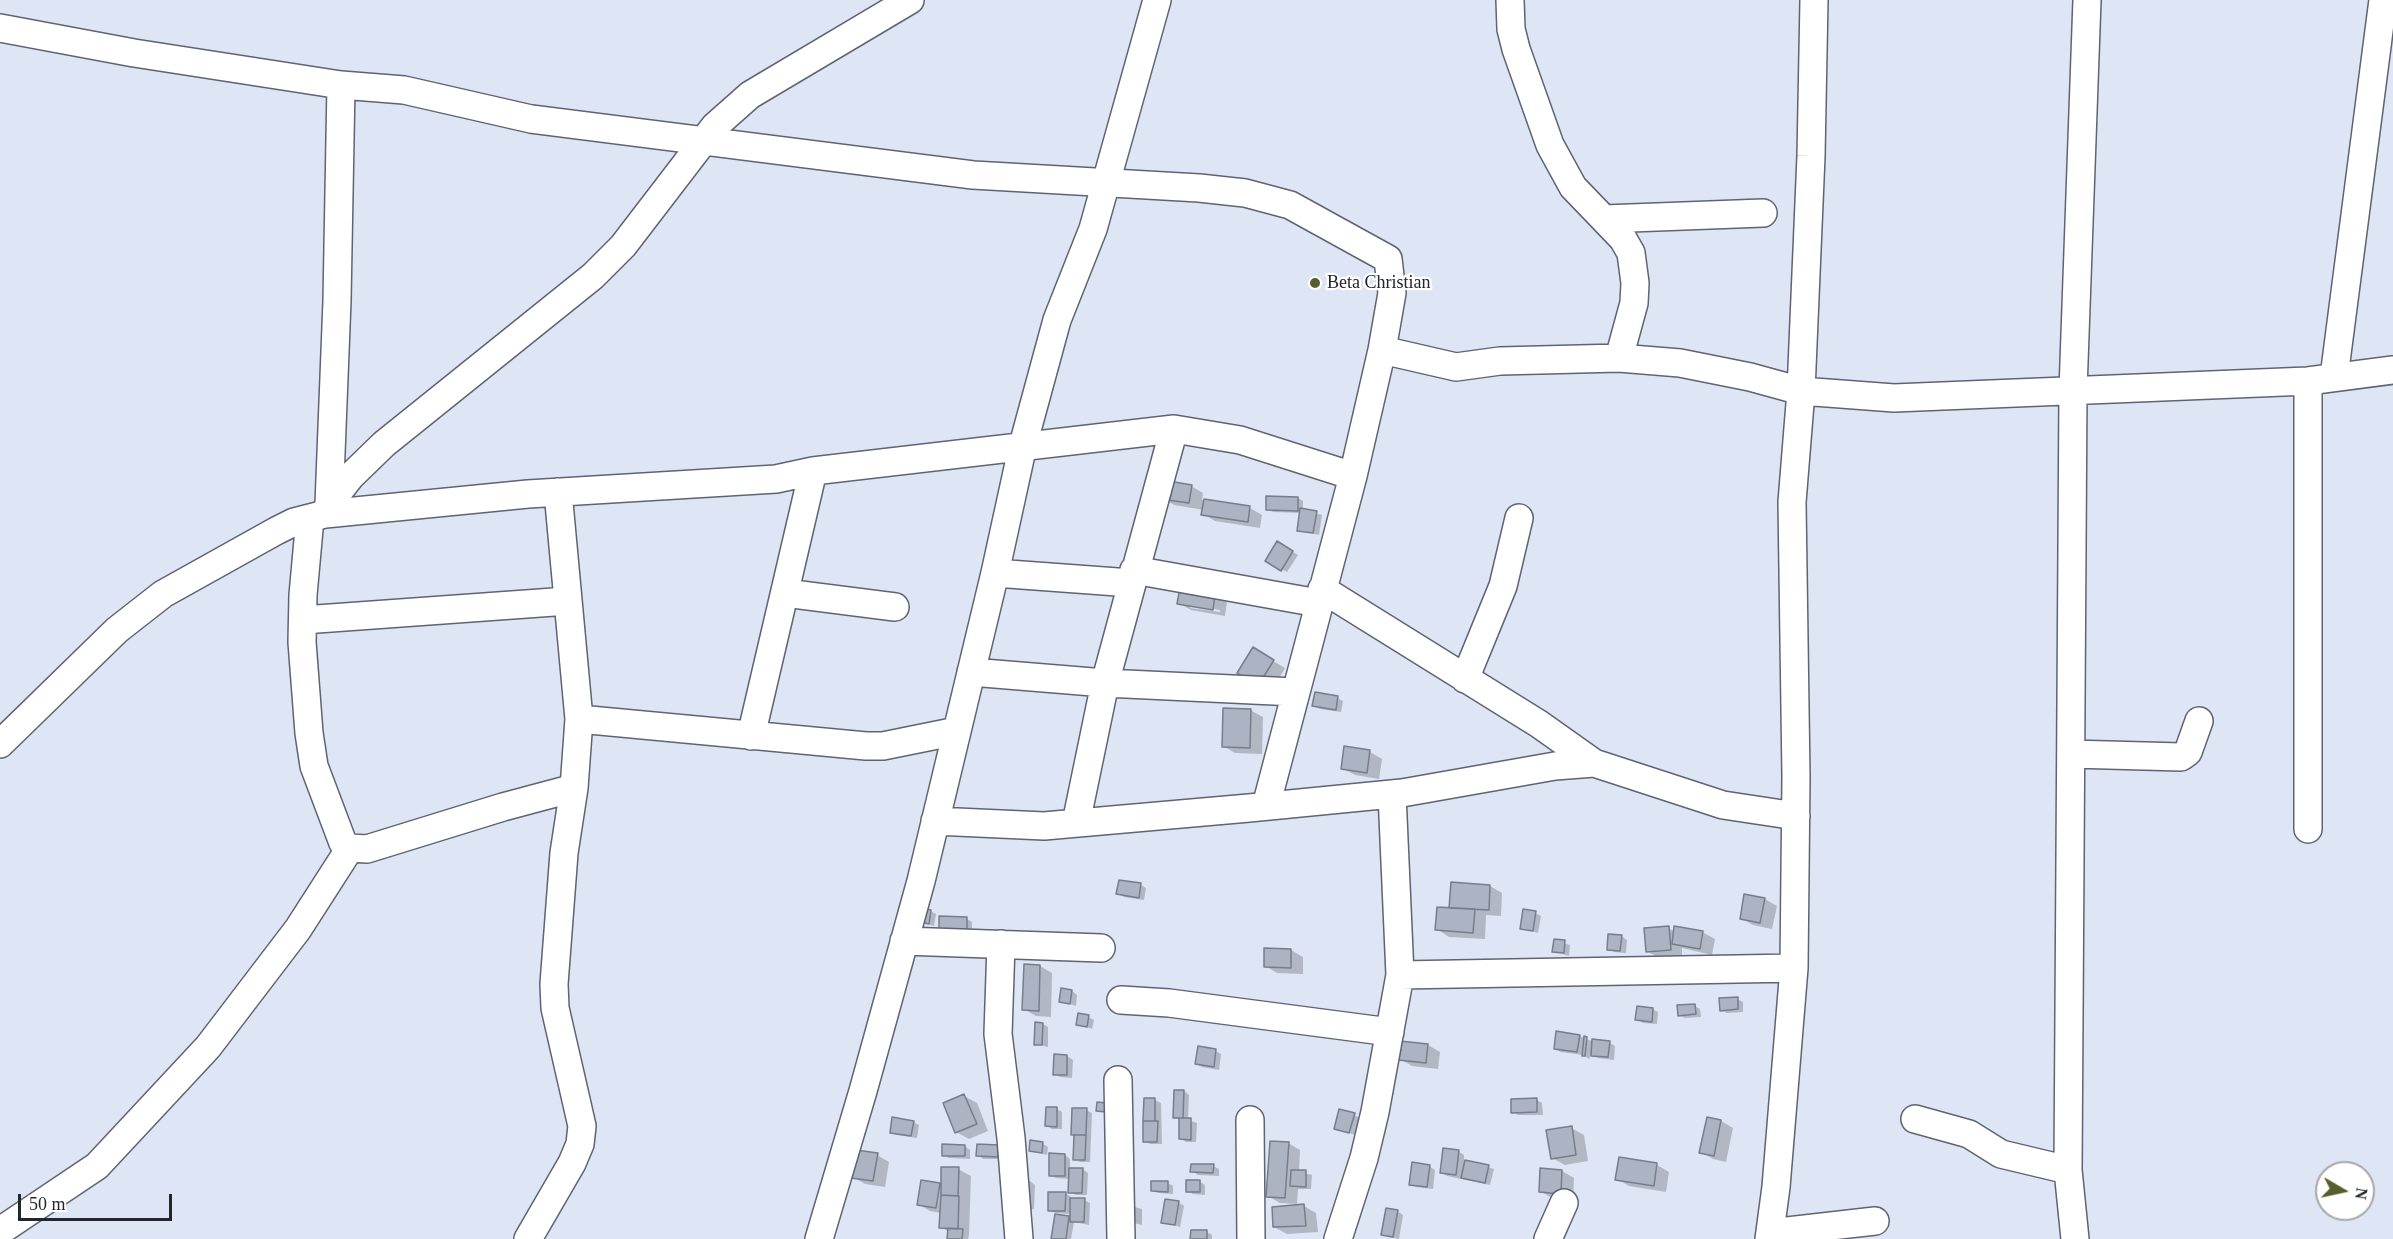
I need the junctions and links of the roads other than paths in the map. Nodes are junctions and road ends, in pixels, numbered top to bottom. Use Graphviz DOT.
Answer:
graph roads {
  1 [pos="910,0"];
  2 [pos="1157,0"];
  3 [pos="1510,0"];
  4 [pos="1814,0"];
  5 [pos="2088,0"];
  6 [pos="2383,0"];
  7 [pos="0,28"];
  8 [pos="341,85"];
  9 [pos="2382,102"];
  10 [pos="704,141"];
  11 [pos="1106,184"];
  12 [pos="1763,213"];
  13 [pos="1604,219"];
  14 [pos="1382,350"];
  15 [pos="1619,358"];
  16 [pos="2393,370"];
  17 [pos="2321,379"];
  18 [pos="2073,390"];
  19 [pos="1801,391"];
  20 [pos="1174,429"];
  21 [pos="1023,445"];
  22 [pos="813,471"];
  23 [pos="1353,476"];
  24 [pos="558,492"];
  25 [pos="321,512"];
  26 [pos="1519,518"];
  27 [pos="995,573"];
  28 [pos="1133,577"];
  29 [pos="784,593"];
  30 [pos="1320,596"];
  31 [pos="568,601"];
  32 [pos="895,607"];
  33 [pos="303,620"];
  34 [pos="971,672"];
  35 [pos="1465,679"];
  36 [pos="1106,682"];
  37 [pos="1295,692"];
  38 [pos="579,719"];
  39 [pos="2199,721"];
  40 [pos="957,731"];
  41 [pos="751,736"];
  42 [pos="0,744"];
  43 [pos="2071,754"];
  44 [pos="1594,763"];
  45 [pos="574,788"];
  46 [pos="1392,794"];
  47 [pos="1266,806"];
  48 [pos="1796,816"];
  49 [pos="935,821"];
  50 [pos="1076,823"];
  51 [pos="2308,829"];
  52 [pos="350,849"];
  53 [pos="904,941"];
  54 [pos="1001,944"];
  55 [pos="1101,948"];
  56 [pos="1794,968"];
  57 [pos="1400,975"];
  58 [pos="1121,1000"];
  59 [pos="1390,1032"];
  60 [pos="1118,1080"];
  61 [pos="1915,1119"];
  62 [pos="1250,1120"];
  63 [pos="2068,1170"];
  64 [pos="1564,1203"];
  65 [pos="1875,1221"];
  66 [pos="0,1231"];
  67 [pos="1845,1232"];
  68 [pos="1769,1236"];
  69 [pos="528,1239"];
  70 [pos="819,1239"];
  71 [pos="1019,1239"];
  72 [pos="1121,1239"];
  73 [pos="1251,1239"];
  74 [pos="1338,1239"];
  75 [pos="1548,1239"];
  76 [pos="2074,1239"];
  1 -- 10 [label="street"];
  2 -- 11 [label="street"];
  3 -- 13 [label="street"];
  4 -- 19 [label="street"];
  5 -- 18 [label="street"];
  6 -- 9 [label="street"];
  7 -- 8 [label="street"];
  8 -- 10 [label="street"];
  8 -- 25 [label="street"];
  9 -- 17 [label="street"];
  10 -- 11 [label="street"];
  10 -- 25 [label="street"];
  11 -- 14 [label="street"];
  11 -- 21 [label="street"];
  12 -- 13 [label="street"];
  13 -- 15 [label="street"];
  14 -- 15 [label="street"];
  14 -- 23 [label="street"];
  15 -- 19 [label="street"];
  16 -- 17 [label="street"];
  17 -- 18 [label="street"];
  17 -- 51 [label="street"];
  18 -- 19 [label="street"];
  18 -- 43 [label="street"];
  19 -- 48 [label="street"];
  20 -- 21 [label="street"];
  20 -- 23 [label="street"];
  20 -- 28 [label="street"];
  21 -- 22 [label="street"];
  21 -- 27 [label="street"];
  22 -- 24 [label="street"];
  22 -- 29 [label="street"];
  23 -- 30 [label="street"];
  24 -- 25 [label="street"];
  24 -- 31 [label="street"];
  25 -- 33 [label="street"];
  25 -- 42 [label="street"];
  26 -- 35 [label="street"];
  27 -- 28 [label="street"];
  27 -- 34 [label="street"];
  28 -- 30 [label="street"];
  28 -- 36 [label="street"];
  29 -- 32 [label="street"];
  29 -- 41 [label="street"];
  30 -- 35 [label="street"];
  30 -- 37 [label="street"];
  31 -- 33 [label="street"];
  31 -- 38 [label="street"];
  33 -- 52 [label="street"];
  34 -- 36 [label="street"];
  34 -- 40 [label="street"];
  35 -- 44 [label="street"];
  36 -- 37 [label="street"];
  36 -- 50 [label="street"];
  37 -- 47 [label="street"];
  38 -- 41 [label="street"];
  38 -- 45 [label="street"];
  39 -- 43 [label="street"];
  40 -- 41 [label="street"];
  40 -- 49 [label="street"];
  43 -- 63 [label="street"];
  44 -- 46 [label="street"];
  44 -- 48 [label="street"];
  45 -- 52 [label="street"];
  45 -- 69 [label="street"];
  46 -- 47 [label="street"];
  46 -- 57 [label="street"];
  47 -- 50 [label="street"];
  48 -- 56 [label="street"];
  49 -- 50 [label="street"];
  49 -- 53 [label="street"];
  52 -- 66 [label="street"];
  53 -- 54 [label="street"];
  53 -- 70 [label="street"];
  54 -- 55 [label="street"];
  54 -- 71 [label="street"];
  56 -- 57 [label="street"];
  56 -- 68 [label="street"];
  57 -- 59 [label="street"];
  58 -- 59 [label="street"];
  59 -- 74 [label="street"];
  60 -- 72 [label="street"];
  61 -- 63 [label="street"];
  62 -- 73 [label="street"];
  63 -- 76 [label="street"];
  64 -- 75 [label="street"];
  65 -- 67 [label="street"];
  67 -- 68 [label="street"];
}
